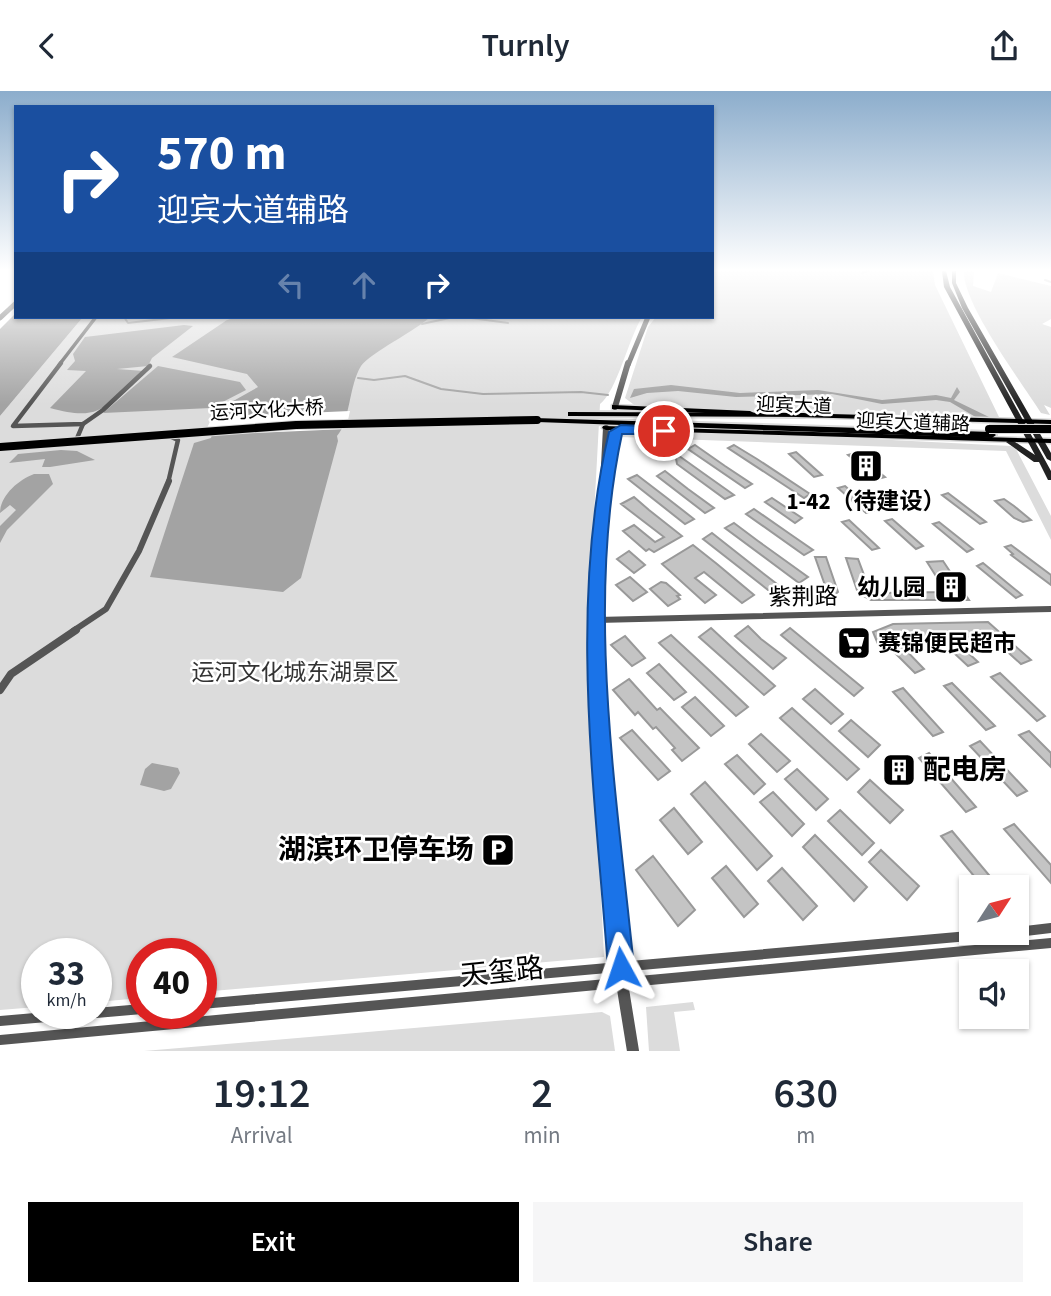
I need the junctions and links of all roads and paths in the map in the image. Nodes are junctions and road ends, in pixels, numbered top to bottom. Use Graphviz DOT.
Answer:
graph roads {
  1 [pos="962,316"];
  2 [pos="970,316"];
  3 [pos="94,319"];
  4 [pos="648,319"];
  5 [pos="150,366"];
  6 [pos="615,407"];
  7 [pos="804,415"];
  8 [pos="536,417"];
  9 [pos="575,417"];
  10 [pos="1020,422"];
  11 [pos="1030,422"];
  12 [pos="1051,422"];
  13 [pos="83,423"];
  14 [pos="768,423"];
  15 [pos="606,428"];
  16 [pos="621,429"];
  17 [pos="1051,429"];
  18 [pos="1051,435"];
  19 [pos="839,436"];
  20 [pos="0,441"];
  21 [pos="1051,441"];
  22 [pos="1010,442"];
  23 [pos="1031,442"];
  24 [pos="1041,442"];
  25 [pos="0,447"];
  26 [pos="1051,459"];
  27 [pos="1050,477"];
  28 [pos="604,484"];
  29 [pos="1051,609"];
  30 [pos="597,620"];
  31 [pos="0,690"];
  32 [pos="1051,928"];
  33 [pos="1029,931"];
  34 [pos="959,937"];
  35 [pos="1051,943"];
  36 [pos="621,968"];
  37 [pos="622,983"];
  38 [pos="217,1003"];
  39 [pos="21,1019"];
  40 [pos="0,1021"];
  41 [pos="0,1040"];
  42 [pos="633,1051"];
  1 -- 10 [label="main road"];
  2 -- 11 [label="main road"];
  3 -- 13 [label="street"];
  4 -- 6 [label="street"];
  5 -- 13 [label="street"];
  6 -- 7 [label="main road, 迎宾大道辅路"];
  7 -- 9 [label="highway"];
  7 -- 10 [label="main road, 迎宾大道辅路"];
  8 -- 9 [label="highway, 迎宾大道"];
  8 -- 20 [label="highway, 运河文化大桥"];
  8 -- 25 [label="highway, 运河文化大桥, bridge"];
  9 -- 14 [label="highway, 迎宾大道"];
  9 -- 19 [label="highway"];
  10 -- 11 [label="main road, 迎宾大道辅路"];
  10 -- 23 [label="main road"];
  11 -- 12 [label="main road, 迎宾大道辅路"];
  11 -- 24 [label="main road"];
  13 -- 31 [label="street"];
  14 -- 17 [label="highway, 迎宾大道, bridge"];
  14 -- 18 [label="highway, 迎宾大道, bridge"];
  15 -- 16 [label="main road, 迎宾大道辅路"];
  15 -- 28 [label="street"];
  16 -- 19 [label="main road, 迎宾大道辅路"];
  16 -- 28 [label="street"];
  19 -- 22 [label="main road, 迎宾大道辅路"];
  21 -- 24 [label="main road, 迎宾大道辅路"];
  22 -- 23 [label="main road, 迎宾大道辅路"];
  22 -- 27 [label="main road"];
  23 -- 24 [label="main road, 迎宾大道辅路"];
  23 -- 27 [label="main road"];
  24 -- 26 [label="main road"];
  28 -- 30 [label="street"];
  29 -- 30 [label="street, 紫荆路"];
  30 -- 36 [label="street"];
  32 -- 33 [label="street"];
  34 -- 36 [label="street, 天玺路"];
  35 -- 37 [label="street, 天玺路"];
  36 -- 37 [label="street"];
  36 -- 38 [label="street, 天玺路"];
  37 -- 41 [label="street, 天玺路"];
  37 -- 42 [label="street"];
  39 -- 40 [label="street"];
}
